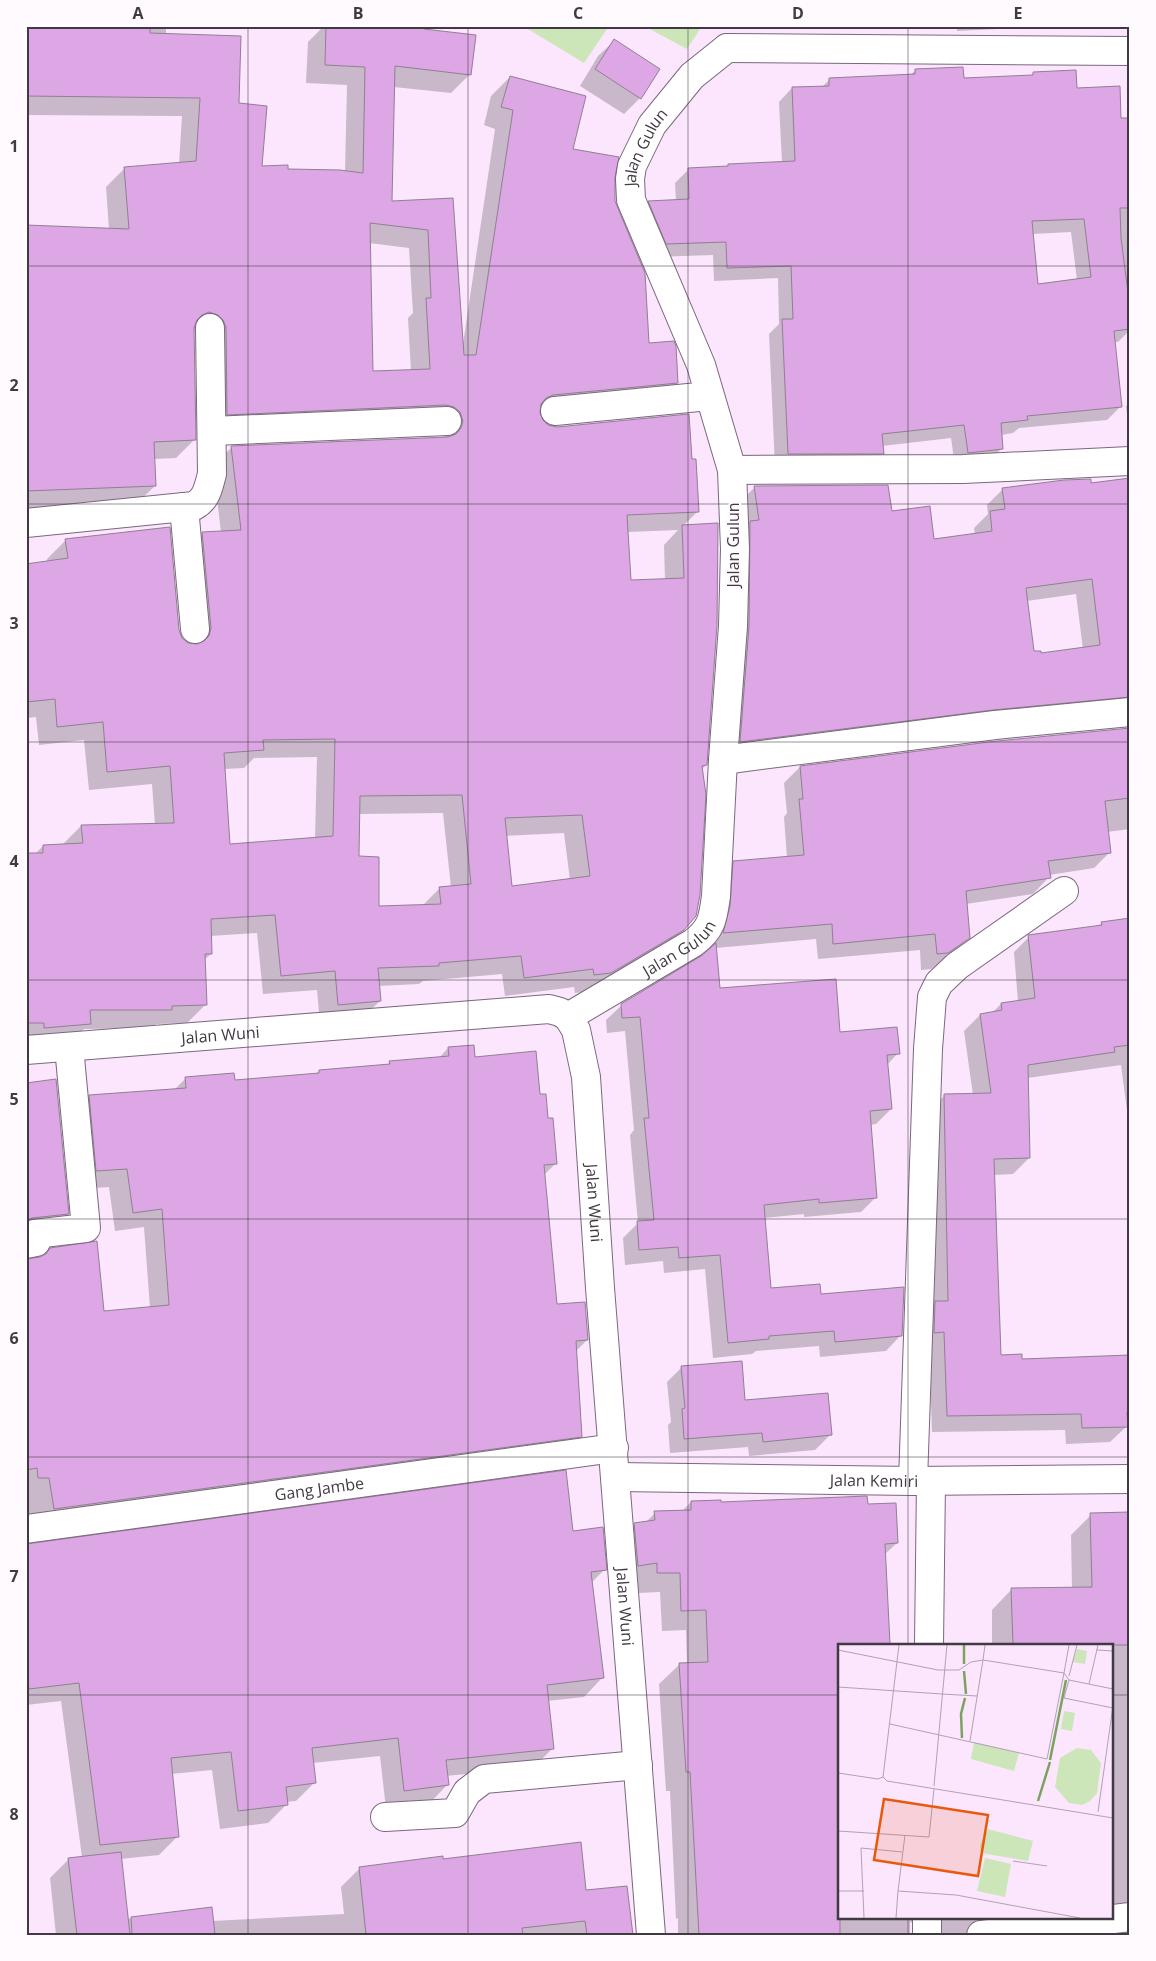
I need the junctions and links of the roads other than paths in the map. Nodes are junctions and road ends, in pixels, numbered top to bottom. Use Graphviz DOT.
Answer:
graph roads {
  1 [pos="731,37"];
  2 [pos="1130,51"];
  3 [pos="210,328"];
  4 [pos="709,396"];
  5 [pos="555,411"];
  6 [pos="447,421"];
  7 [pos="212,431"];
  8 [pos="1130,461"];
  9 [pos="732,470"];
  10 [pos="184,507"];
  11 [pos="26,523"];
  12 [pos="196,630"];
  13 [pos="1130,712"];
  14 [pos="723,760"];
  15 [pos="1064,891"];
  16 [pos="568,1017"];
  17 [pos="69,1047"];
  18 [pos="26,1050"];
  19 [pos="26,1244"];
  20 [pos="614,1448"];
  21 [pos="616,1477"];
  22 [pos="1130,1479"];
  23 [pos="922,1481"];
  24 [pos="26,1529"];
  25 [pos="929,1644"];
  26 [pos="638,1765"];
  27 [pos="385,1817"];
  28 [pos="1130,1917"];
  29 [pos="927,1918"];
  30 [pos="651,1935"];
  31 [pos="927,1935"];
  32 [pos="981,1935"];
  1 -- 2 [label="street"];
  1 -- 4 [label="street, Jalan Gulun"];
  3 -- 7 [label="street"];
  4 -- 5 [label="street"];
  4 -- 9 [label="street, Jalan Gulun"];
  6 -- 7 [label="street"];
  7 -- 10 [label="street"];
  8 -- 9 [label="street"];
  9 -- 14 [label="street, Jalan Gulun"];
  10 -- 11 [label="street"];
  10 -- 12 [label="street"];
  13 -- 14 [label="street"];
  14 -- 16 [label="street, Jalan Gulun"];
  15 -- 23 [label="street"];
  16 -- 17 [label="street, Jalan Wuni"];
  16 -- 20 [label="street, Jalan Wuni"];
  17 -- 18 [label="street, Jalan Wuni"];
  17 -- 19 [label="street"];
  20 -- 21 [label="street, Jalan Wuni"];
  20 -- 24 [label="street, Gang Jambe"];
  21 -- 23 [label="street, Jalan Kemiri"];
  21 -- 26 [label="street, Jalan Wuni"];
  22 -- 23 [label="street, Jalan Kemiri"];
  23 -- 25 [label="street"];
  26 -- 27 [label="street"];
  26 -- 30 [label="street, Jalan Wuni"];
  28 -- 32 [label="street"];
  29 -- 31 [label="street"];
}
